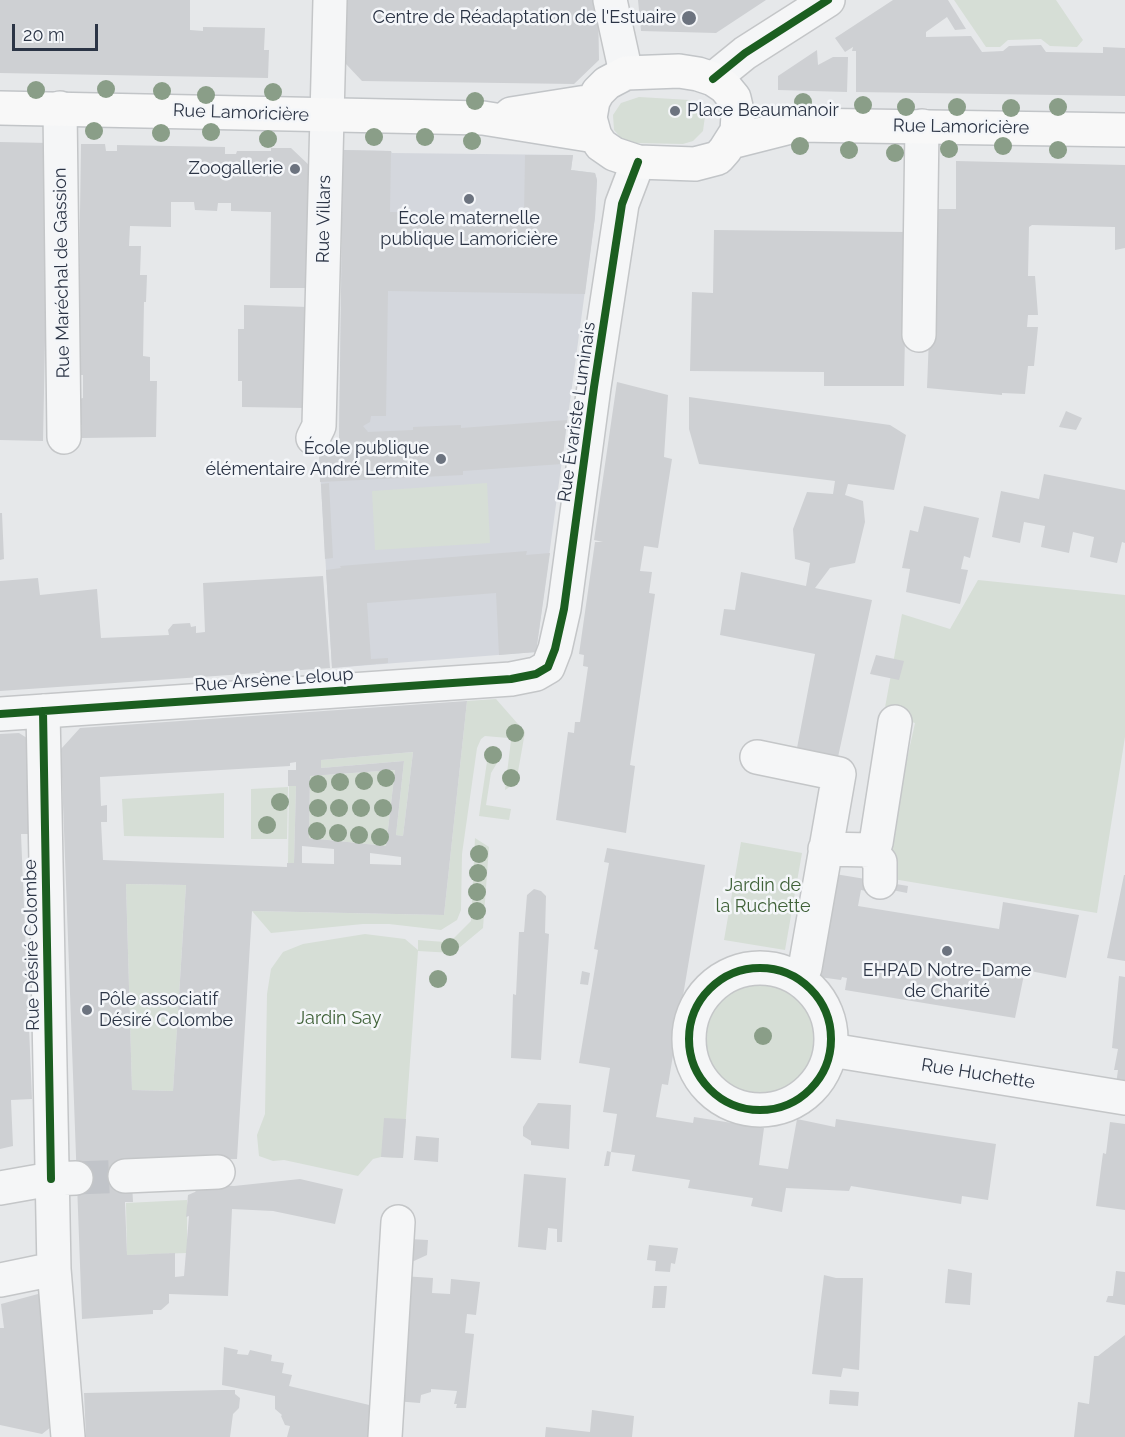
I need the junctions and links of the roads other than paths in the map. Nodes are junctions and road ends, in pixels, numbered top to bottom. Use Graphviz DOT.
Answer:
graph roads {
  1 [pos="330,0"];
  2 [pos="610,0"];
  3 [pos="828,0"];
  4 [pos="626,73"];
  5 [pos="724,89"];
  6 [pos="593,101"];
  7 [pos="0,108"];
  8 [pos="60,108"];
  9 [pos="327,116"];
  10 [pos="483,118"];
  11 [pos="798,124"];
  12 [pos="922,126"];
  13 [pos="1125,130"];
  14 [pos="595,136"];
  15 [pos="731,142"];
  16 [pos="638,162"];
  17 [pos="919,335"];
  18 [pos="64,437"];
  19 [pos="314,438"];
  20 [pos="548,667"];
  21 [pos="43,711"];
  22 [pos="0,714"];
  23 [pos="895,722"];
  24 [pos="757,757"];
  25 [pos="825,849"];
  26 [pos="870,850"];
  27 [pos="880,882"];
  28 [pos="799,979"];
  29 [pos="831,1050"];
  30 [pos="1125,1098"];
  31 [pos="218,1172"];
  32 [pos="124,1176"];
  33 [pos="64,1178"];
  34 [pos="0,1188"];
  35 [pos="398,1222"];
  36 [pos="54,1269"];
  37 [pos="0,1280"];
  38 [pos="68,1437"];
  39 [pos="385,1437"];
  1 -- 9 [label="street, Rue Villars"];
  2 -- 4 [label="street"];
  3 -- 5 [label="street"];
  4 -- 5 [label="main road"];
  4 -- 6 [label="main road"];
  5 -- 11 [label="main road, Rue Lamoricière"];
  5 -- 15 [label="main road"];
  6 -- 10 [label="main road, Rue Lamoricière"];
  6 -- 14 [label="main road"];
  7 -- 8 [label="main road, Rue Lamoricière"];
  8 -- 9 [label="main road, Rue Lamoricière"];
  8 -- 18 [label="street, Rue Maréchal de Gassion"];
  9 -- 10 [label="main road, Rue Lamoricière"];
  9 -- 19 [label="street, Rue Villars"];
  10 -- 14 [label="main road, Rue Lamoricière"];
  11 -- 12 [label="main road, Rue Lamoricière"];
  11 -- 15 [label="main road, Rue Lamoricière"];
  12 -- 13 [label="main road, Rue Lamoricière"];
  12 -- 17 [label="street"];
  14 -- 16 [label="main road"];
  15 -- 16 [label="main road"];
  16 -- 20 [label="street, Rue Évariste Luminais"];
  20 -- 21 [label="street, Rue Arsène Leloup"];
  21 -- 22 [label="street, Rue Arsène Leloup"];
  21 -- 33 [label="street, Rue Désiré Colombe"];
  23 -- 26 [label="street"];
  24 -- 25 [label="street"];
  25 -- 26 [label="street"];
  25 -- 28 [label="street"];
  26 -- 27 [label="street"];
  28 -- 29 [label="street"];
  28 -- 29 [label="street"];
  29 -- 30 [label="street, Rue Huchette"];
  31 -- 32 [label="street"];
  33 -- 34 [label="street"];
  33 -- 36 [label="street, Rue Désiré Colombe"];
  35 -- 39 [label="street"];
  36 -- 37 [label="street"];
  36 -- 38 [label="street, Rue Désiré Colombe"];
}
